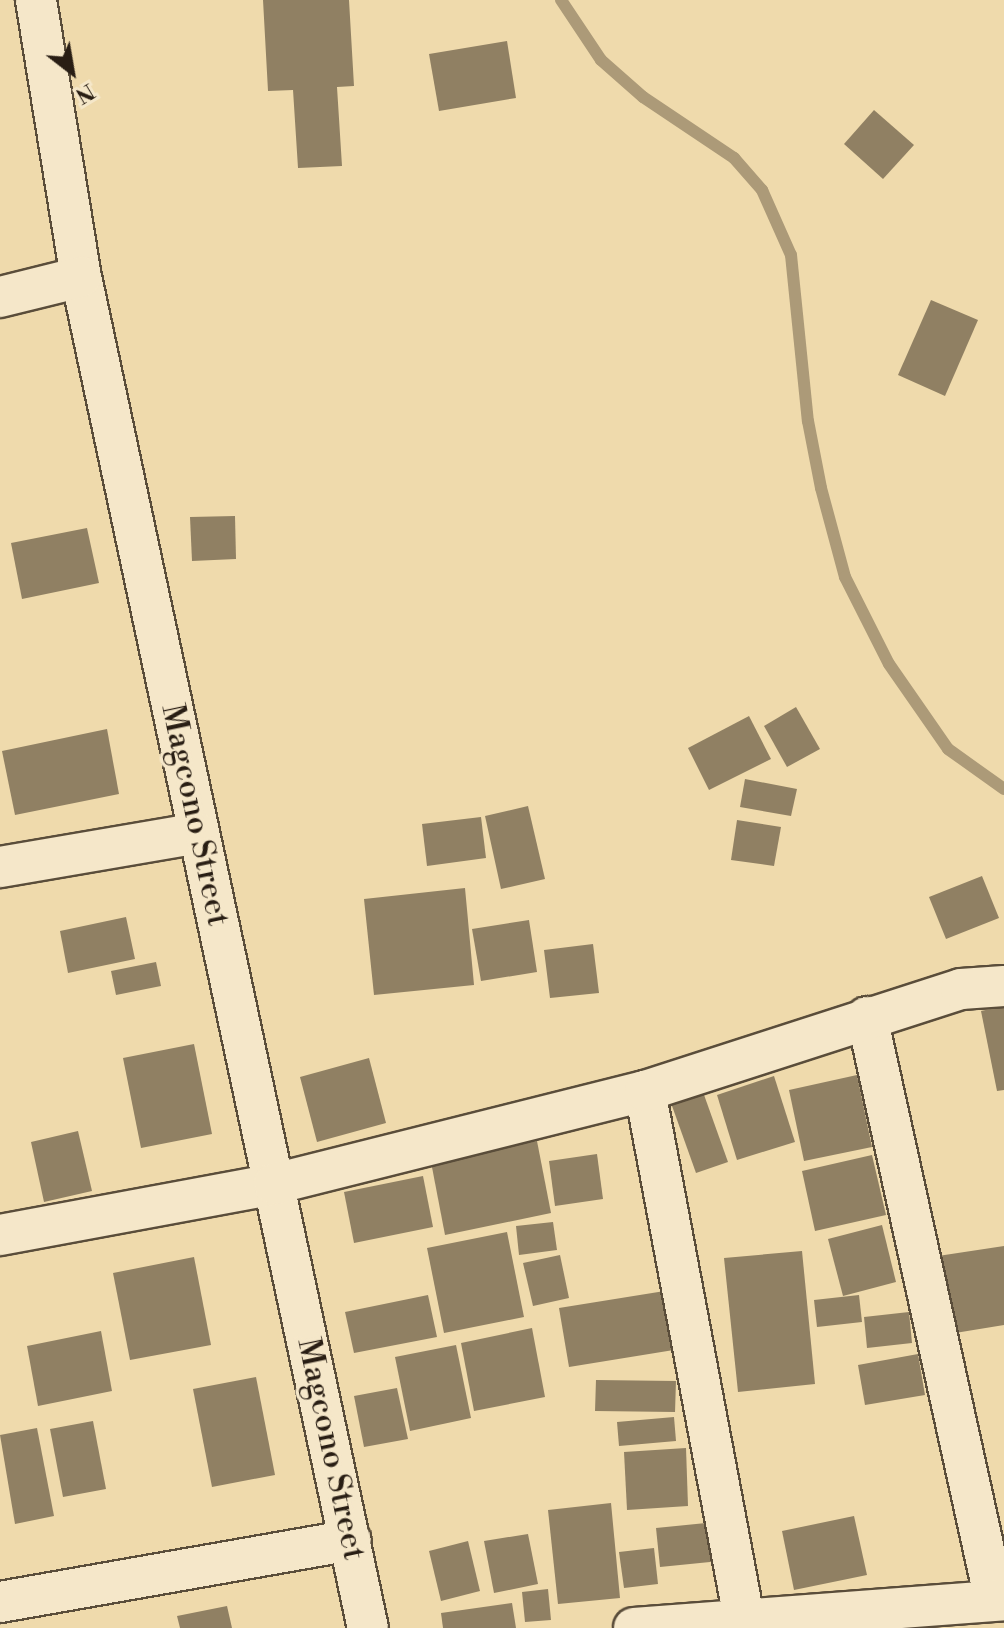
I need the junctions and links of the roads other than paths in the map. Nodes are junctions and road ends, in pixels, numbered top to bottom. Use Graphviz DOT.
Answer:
graph roads {
  1 [pos="36,0"];
  2 [pos="81,277"];
  3 [pos="0,297"];
  4 [pos="198,833"];
  5 [pos="0,867"];
  6 [pos="1004,986"];
  7 [pos="867,1017"];
  8 [pos="645,1091"];
  9 [pos="274,1184"];
  10 [pos="0,1235"];
  11 [pos="351,1540"];
  12 [pos="999,1600"];
  13 [pos="0,1602"];
  14 [pos="744,1618"];
  15 [pos="368,1628"];
  16 [pos="634,1628"];
  1 -- 2 [label="street, Magcono Street"];
  2 -- 3 [label="street"];
  2 -- 4 [label="street, Magcono Street"];
  4 -- 5 [label="street"];
  4 -- 9 [label="street, Magcono Street"];
  6 -- 7 [label="street"];
  7 -- 8 [label="street"];
  7 -- 12 [label="street"];
  8 -- 9 [label="street"];
  8 -- 14 [label="street"];
  9 -- 10 [label="street"];
  9 -- 11 [label="street, Magcono Street"];
  11 -- 13 [label="street"];
  11 -- 15 [label="street, Magcono Street"];
  12 -- 14 [label="street"];
  14 -- 16 [label="street"];
}
